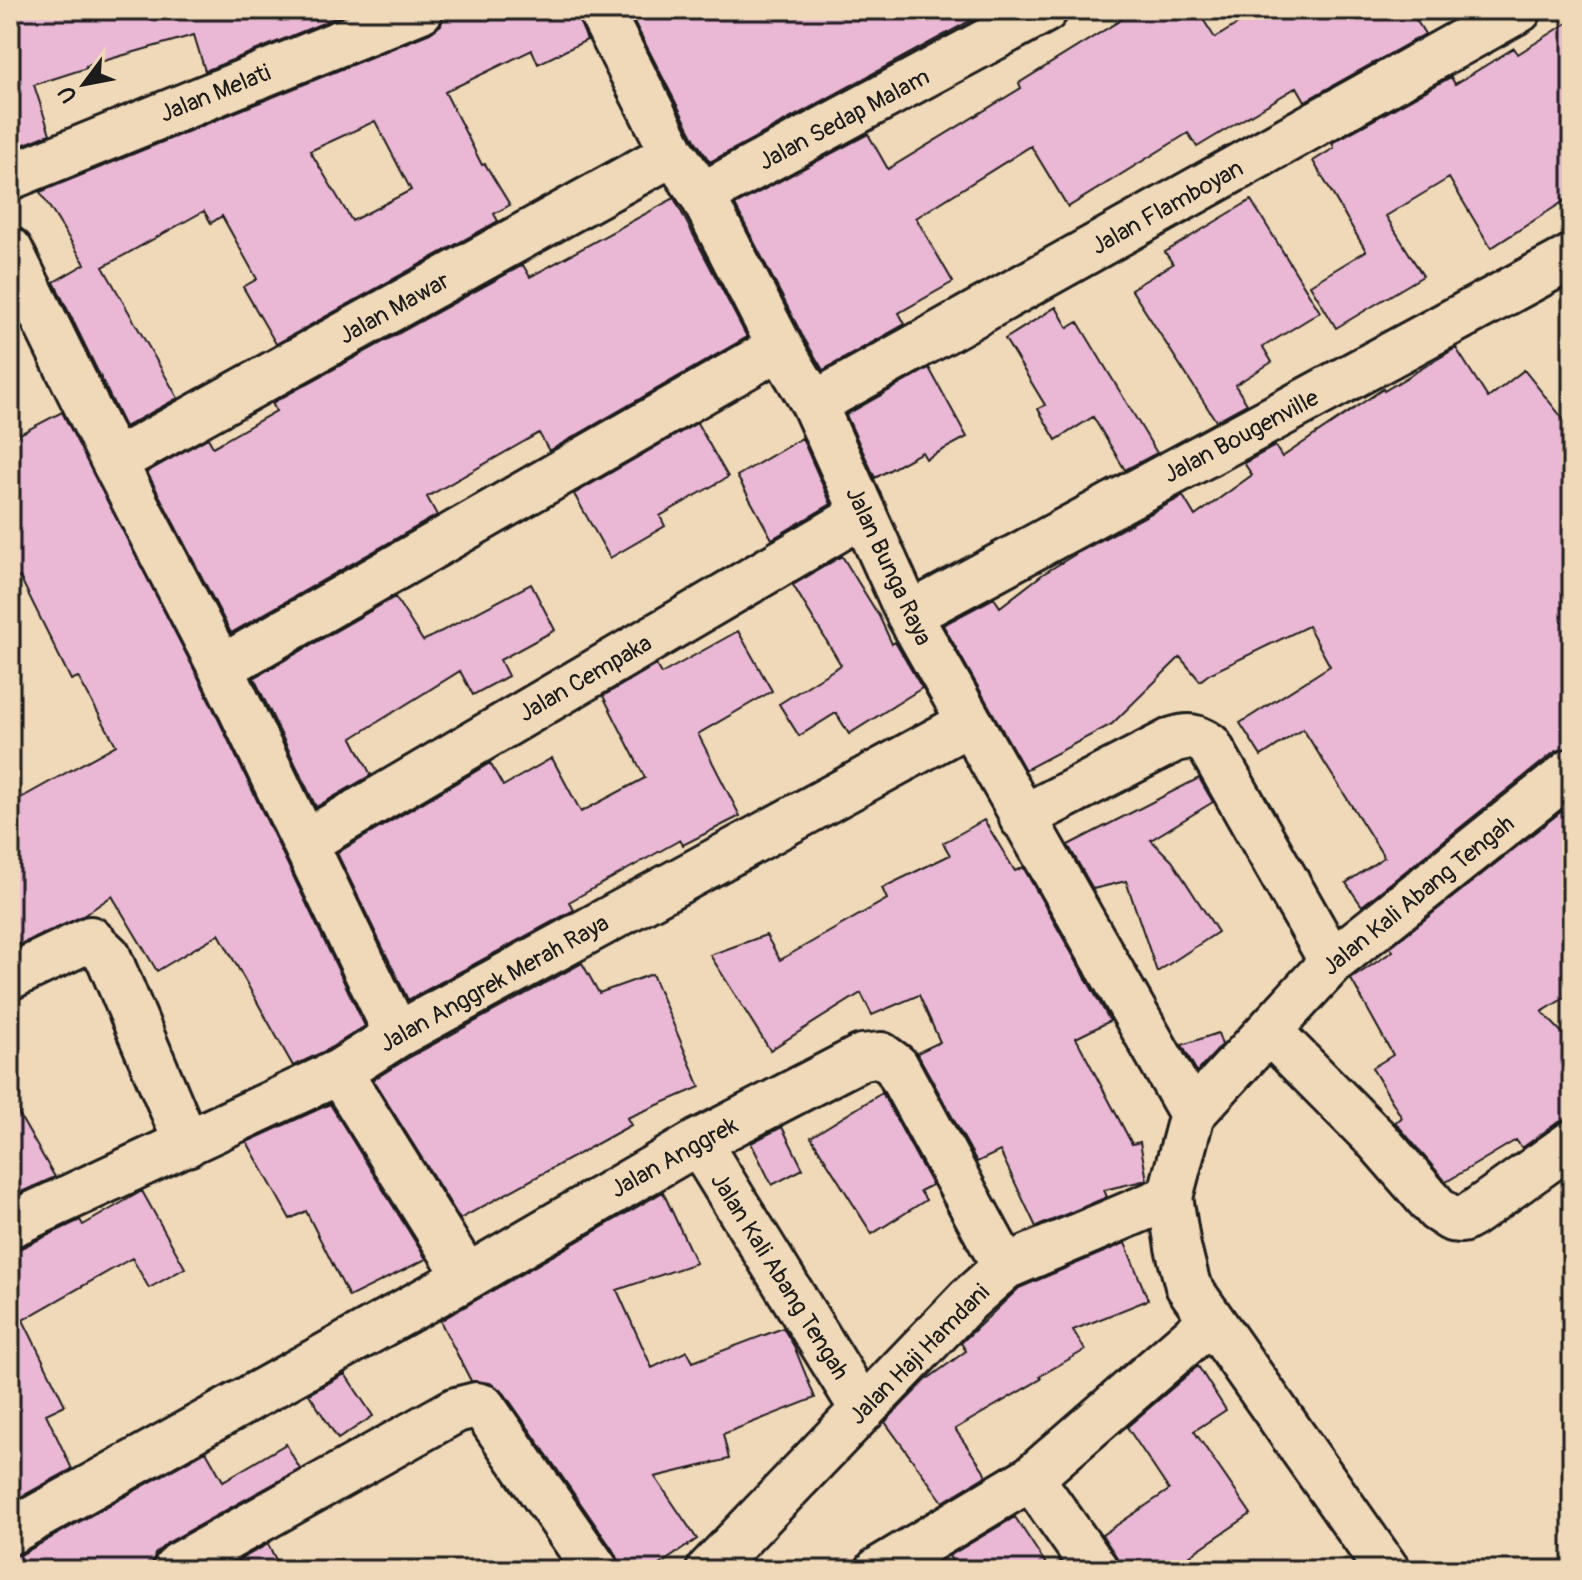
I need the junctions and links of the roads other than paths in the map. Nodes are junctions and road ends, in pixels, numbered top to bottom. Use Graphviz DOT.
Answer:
graph roads {
  1 [pos="421,10"];
  2 [pos="600,10"];
  3 [pos="1045,10"];
  4 [pos="1519,10"];
  5 [pos="978,27"];
  6 [pos="673,153"];
  7 [pos="10,177"];
  8 [pos="702,195"];
  9 [pos="10,250"];
  10 [pos="1572,257"];
  11 [pos="780,347"];
  12 [pos="814,404"];
  13 [pos="114,462"];
  14 [pos="864,514"];
  15 [pos="909,615"];
  16 [pos="221,668"];
  17 [pos="969,723"];
  18 [pos="1572,771"];
  19 [pos="1022,818"];
  20 [pos="306,842"];
  21 [pos="1332,962"];
  22 [pos="10,977"];
  23 [pos="1269,1031"];
  24 [pos="397,1035"];
  25 [pos="339,1072"];
  26 [pos="1192,1114"];
  27 [pos="698,1142"];
  28 [pos="1572,1143"];
  29 [pos="187,1144"];
  30 [pos="1170,1197"];
  31 [pos="10,1225"];
  32 [pos="1005,1267"];
  33 [pos="467,1277"];
  34 [pos="1211,1321"];
  35 [pos="863,1410"];
  36 [pos="1031,1478"];
  37 [pos="10,1532"];
  38 [pos="175,1570"];
  39 [pos="596,1570"];
  40 [pos="709,1570"];
  41 [pos="878,1570"];
  42 [pos="1096,1570"];
  43 [pos="1387,1570"];
  1 -- 7 [label="street, Jalan Melati"];
  2 -- 6 [label="street, Jalan Bunga Raya"];
  3 -- 5 [label="street, Jalan Sedap Malam"];
  4 -- 12 [label="street, Jalan Flamboyan"];
  5 -- 8 [label="street, Jalan Sedap Malam"];
  6 -- 8 [label="street, Jalan Bunga Raya"];
  6 -- 13 [label="street, Jalan Mawar"];
  8 -- 11 [label="street, Jalan Bunga Raya"];
  9 -- 13 [label="street"];
  10 -- 15 [label="street, Jalan Bougenville"];
  11 -- 12 [label="street, Jalan Bunga Raya"];
  11 -- 16 [label="street"];
  12 -- 14 [label="street, Jalan Bunga Raya"];
  13 -- 16 [label="street"];
  14 -- 15 [label="street, Jalan Bunga Raya"];
  14 -- 20 [label="street, Jalan Cempaka"];
  15 -- 17 [label="street, Jalan Bunga Raya"];
  16 -- 20 [label="street"];
  17 -- 19 [label="street, Jalan Bunga Raya"];
  17 -- 24 [label="street, Jalan Anggrek Merah Raya"];
  18 -- 21 [label="street, Jalan Kali Abang Tengah"];
  19 -- 21 [label="street"];
  19 -- 26 [label="street, Jalan Bunga Raya"];
  20 -- 24 [label="street"];
  21 -- 23 [label="street, Jalan Kali Abang Tengah"];
  22 -- 29 [label="street"];
  23 -- 26 [label="street, Jalan Kali Abang Tengah"];
  23 -- 28 [label="street"];
  24 -- 25 [label="street, Jalan Anggrek Merah Raya"];
  25 -- 29 [label="street, Jalan Anggrek Merah Raya"];
  25 -- 33 [label="street"];
  26 -- 30 [label="street, Jalan Kali Abang Tengah"];
  27 -- 32 [label="street, Jalan Anggrek"];
  27 -- 33 [label="street, Jalan Anggrek"];
  27 -- 35 [label="street, Jalan Kali Abang Tengah"];
  29 -- 31 [label="street, Jalan Anggrek Merah Raya"];
  30 -- 32 [label="street, Jalan Haji Hamdani"];
  30 -- 34 [label="street, Jalan Kali Abang Tengah"];
  32 -- 35 [label="street, Jalan Haji Hamdani"];
  33 -- 37 [label="street, Jalan Anggrek"];
  34 -- 36 [label="street"];
  34 -- 43 [label="street, Jalan Kali Abang Tengah"];
  35 -- 40 [label="street, Jalan Haji Hamdani"];
  36 -- 41 [label="street"];
  36 -- 42 [label="street"];
  38 -- 39 [label="street"];
}
